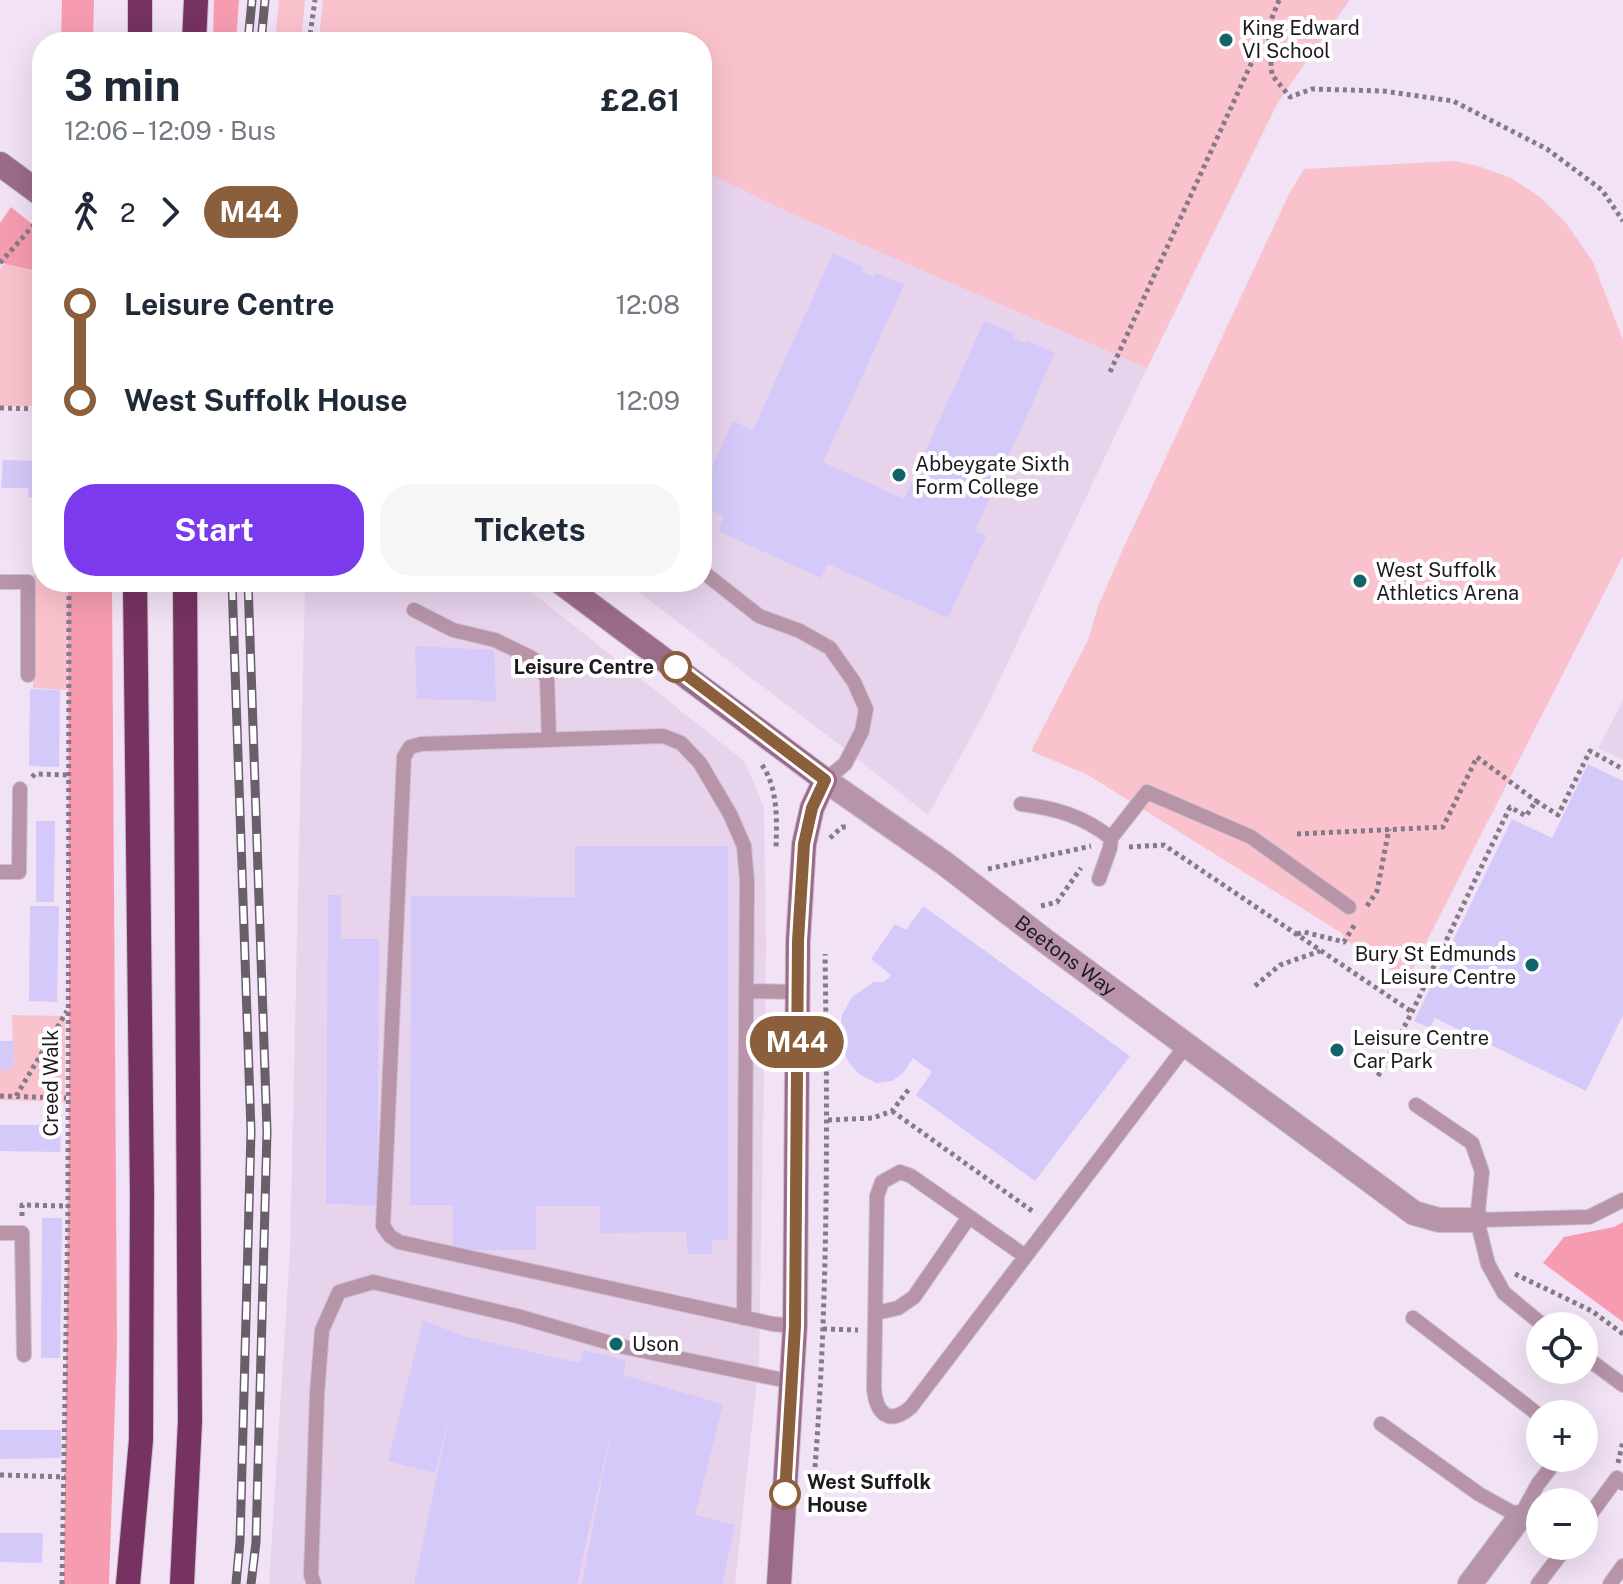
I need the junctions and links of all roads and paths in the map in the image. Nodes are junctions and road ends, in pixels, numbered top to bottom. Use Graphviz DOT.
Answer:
graph roads {
  1 [pos="140,0"];
  2 [pos="196,0"];
  3 [pos="315,0"];
  4 [pos="1279,0"];
  5 [pos="1268,28"];
  6 [pos="140,32"];
  7 [pos="194,32"];
  8 [pos="310,32"];
  9 [pos="0,164"];
  10 [pos="32,188"];
  11 [pos="1623,221"];
  12 [pos="32,226"];
  13 [pos="0,263"];
  14 [pos="1110,372"];
  15 [pos="0,408"];
  16 [pos="32,409"];
  17 [pos="712,579"];
  18 [pos="0,582"];
  19 [pos="69,592"];
  20 [pos="135,592"];
  21 [pos="185,592"];
  22 [pos="573,592"];
  23 [pos="414,610"];
  24 [pos="28,675"];
  25 [pos="549,739"];
  26 [pos="1623,769"];
  27 [pos="68,775"];
  28 [pos="825,780"];
  29 [pos="20,789"];
  30 [pos="1536,801"];
  31 [pos="1021,804"];
  32 [pos="880,817"];
  33 [pos="1297,834"];
  34 [pos="1110,843"];
  35 [pos="825,846"];
  36 [pos="0,872"];
  37 [pos="993,878"];
  38 [pos="1099,879"];
  39 [pos="1349,907"];
  40 [pos="1035,908"];
  41 [pos="1321,951"];
  42 [pos="1255,986"];
  43 [pos="746,991"];
  44 [pos="797,992"];
  45 [pos="67,1011"];
  46 [pos="1412,1012"];
  47 [pos="1187,1044"];
  48 [pos="1378,1076"];
  49 [pos="909,1089"];
  50 [pos="0,1096"];
  51 [pos="16,1096"];
  52 [pos="66,1098"];
  53 [pos="1416,1105"];
  54 [pos="892,1111"];
  55 [pos="828,1120"];
  56 [pos="1623,1200"];
  57 [pos="68,1206"];
  58 [pos="969,1217"];
  59 [pos="1477,1220"];
  60 [pos="1050,1224"];
  61 [pos="0,1233"];
  62 [pos="22,1233"];
  63 [pos="1025,1256"];
  64 [pos="1488,1264"];
  65 [pos="1527,1312"];
  66 [pos="876,1313"];
  67 [pos="744,1318"];
  68 [pos="1413,1318"];
  69 [pos="795,1326"];
  70 [pos="823,1329"];
  71 [pos="875,1331"];
  72 [pos="1623,1334"];
  73 [pos="24,1355"];
  74 [pos="1598,1366"];
  75 [pos="793,1382"];
  76 [pos="1623,1385"];
  77 [pos="1526,1405"];
  78 [pos="1381,1424"];
  79 [pos="1547,1472"];
  80 [pos="0,1475"];
  81 [pos="65,1477"];
  82 [pos="1623,1483"];
  83 [pos="1598,1504"];
  84 [pos="1520,1517"];
  85 [pos="1556,1560"];
  86 [pos="1623,1566"];
  87 [pos="62,1584"];
  88 [pos="128,1584"];
  89 [pos="182,1584"];
  90 [pos="314,1584"];
  91 [pos="779,1584"];
  92 [pos="1470,1584"];
  93 [pos="1538,1584"];
  94 [pos="1610,1584"];
  1 -- 6 [label="highway"];
  2 -- 7 [label="highway"];
  3 -- 8 [label="path"];
  4 -- 5 [label="path"];
  5 -- 11 [label="path"];
  5 -- 14 [label="path"];
  9 -- 10 [label="street"];
  12 -- 13 [label="path"];
  15 -- 16 [label="path"];
  17 -- 28 [label="lane"];
  18 -- 24 [label="lane"];
  19 -- 27 [label="path, Creed Walk"];
  20 -- 88 [label="highway"];
  21 -- 89 [label="highway"];
  22 -- 28 [label="street, Beetons Way"];
  23 -- 25 [label="lane"];
  25 -- 43 [label="lane"];
  25 -- 67 [label="lane"];
  26 -- 30 [label="path"];
  27 -- 29 [label="path"];
  27 -- 45 [label="path, Creed Walk"];
  28 -- 32 [label="street, Beetons Way"];
  28 -- 44 [label="street"];
  29 -- 36 [label="lane"];
  30 -- 33 [label="path"];
  30 -- 46 [label="path"];
  31 -- 34 [label="lane"];
  32 -- 35 [label="path"];
  32 -- 47 [label="street, Beetons Way"];
  34 -- 38 [label="lane"];
  34 -- 39 [label="lane"];
  34 -- 41 [label="path"];
  37 -- 40 [label="path"];
  41 -- 42 [label="path"];
  41 -- 46 [label="path"];
  43 -- 44 [label="lane"];
  43 -- 67 [label="lane"];
  44 -- 69 [label="street"];
  45 -- 51 [label="path"];
  45 -- 52 [label="path, Creed Walk"];
  46 -- 48 [label="path"];
  47 -- 59 [label="street, Beetons Way"];
  47 -- 60 [label="lane"];
  49 -- 54 [label="path"];
  50 -- 51 [label="path"];
  51 -- 52 [label="path"];
  52 -- 57 [label="path, Creed Walk"];
  53 -- 59 [label="lane"];
  54 -- 55 [label="path"];
  54 -- 60 [label="path"];
  56 -- 59 [label="lane"];
  57 -- 62 [label="path"];
  57 -- 81 [label="path, Creed Walk"];
  58 -- 63 [label="lane"];
  58 -- 66 [label="lane"];
  58 -- 66 [label="lane"];
  59 -- 64 [label="lane"];
  60 -- 63 [label="lane"];
  61 -- 62 [label="lane"];
  62 -- 73 [label="lane"];
  63 -- 71 [label="lane"];
  64 -- 65 [label="lane"];
  64 -- 72 [label="path"];
  66 -- 71 [label="lane"];
  67 -- 69 [label="lane"];
  68 -- 77 [label="lane"];
  69 -- 75 [label="street"];
  70 -- 71 [label="path"];
  74 -- 76 [label="lane"];
  75 -- 90 [label="lane"];
  75 -- 91 [label="street"];
  78 -- 84 [label="lane"];
  79 -- 84 [label="lane"];
  80 -- 81 [label="path"];
  81 -- 87 [label="path, Creed Walk"];
  82 -- 83 [label="lane"];
  84 -- 92 [label="street"];
  85 -- 93 [label="lane"];
  86 -- 94 [label="lane"];
}
